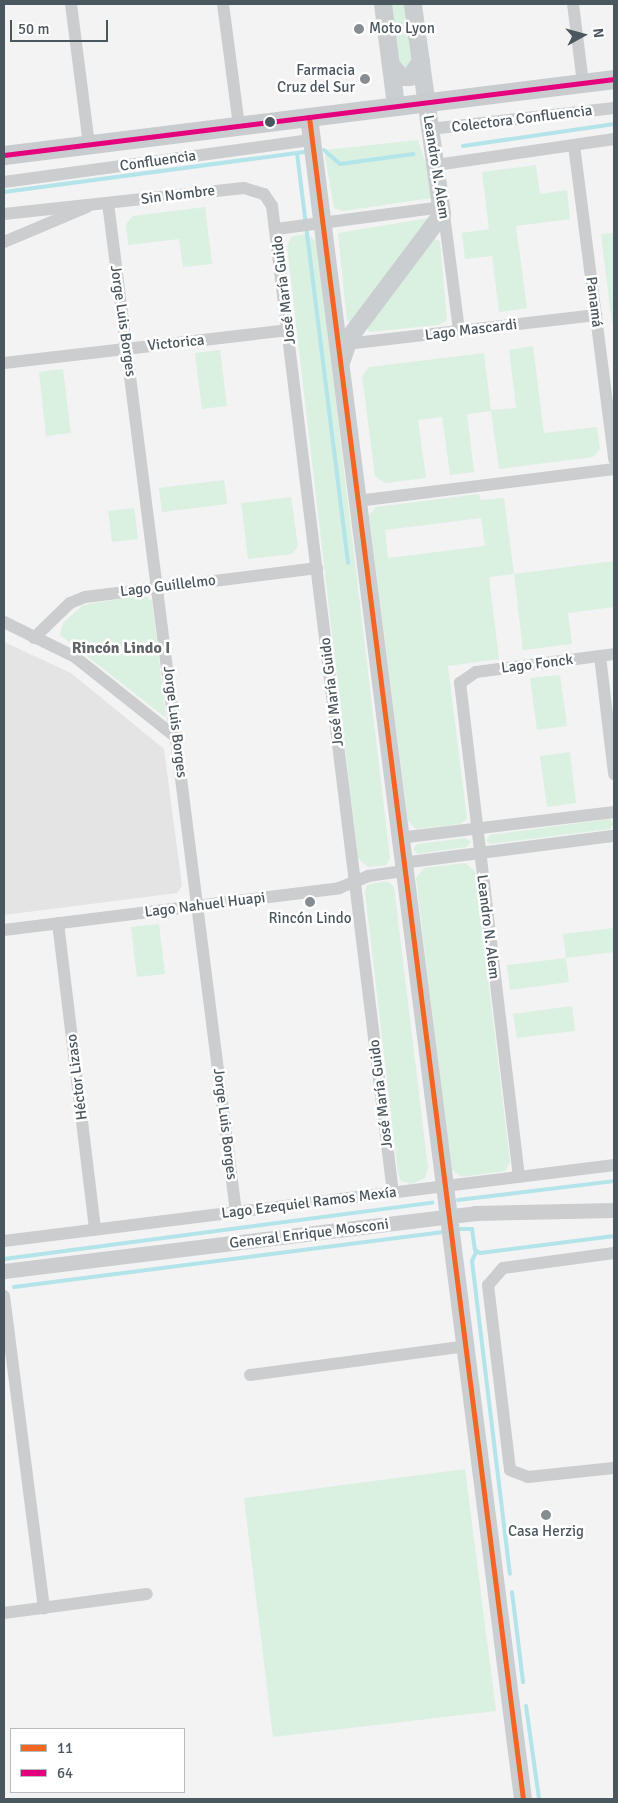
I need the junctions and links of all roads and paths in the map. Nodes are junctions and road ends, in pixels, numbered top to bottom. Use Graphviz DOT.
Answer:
graph roads {
  1 [pos="71,4"];
  2 [pos="223,4"];
  3 [pos="383,4"];
  4 [pos="413,4"];
  5 [pos="572,4"];
  6 [pos="421,62"];
  7 [pos="391,65"];
  8 [pos="614,79"];
  9 [pos="583,83"];
  10 [pos="426,102"];
  11 [pos="396,106"];
  12 [pos="614,108"];
  13 [pos="309,117"];
  14 [pos="239,126"];
  15 [pos="430,130"];
  16 [pos="312,140"];
  17 [pos="614,140"];
  18 [pos="89,144"];
  19 [pos="574,145"];
  20 [pos="4,155"];
  21 [pos="436,165"];
  22 [pos="4,182"];
  23 [pos="264,194"];
  24 [pos="108,203"];
  25 [pos="91,205"];
  26 [pos="443,207"];
  27 [pos="4,214"];
  28 [pos="311,224"];
  29 [pos="276,229"];
  30 [pos="4,242"];
  31 [pos="596,315"];
  32 [pos="288,330"];
  33 [pos="459,331"];
  34 [pos="346,344"];
  35 [pos="127,349"];
  36 [pos="4,363"];
  37 [pos="341,376"];
  38 [pos="614,459"];
  39 [pos="614,469"];
  40 [pos="357,501"];
  41 [pos="317,568"];
  42 [pos="159,587"];
  43 [pos="4,622"];
  44 [pos="34,638"];
  45 [pos="614,654"];
  46 [pos="600,656"];
  47 [pos="462,678"];
  48 [pos="177,738"];
  49 [pos="614,774"];
  50 [pos="614,812"];
  51 [pos="476,829"];
  52 [pos="614,836"];
  53 [pos="399,838"];
  54 [pos="479,853"];
  55 [pos="402,867"];
  56 [pos="355,882"];
  57 [pos="198,906"];
  58 [pos="58,923"];
  59 [pos="4,930"];
  60 [pos="614,1165"];
  61 [pos="519,1177"];
  62 [pos="443,1187"];
  63 [pos="393,1193"];
  64 [pos="614,1210"];
  65 [pos="236,1212"];
  66 [pos="450,1216"];
  67 [pos="95,1230"];
  68 [pos="4,1242"];
  69 [pos="614,1253"];
  70 [pos="4,1271"];
  71 [pos="4,1296"];
  72 [pos="466,1346"];
  73 [pos="250,1375"];
  74 [pos="10,1389"];
  75 [pos="614,1468"];
  76 [pos="147,1594"];
  77 [pos="44,1608"];
  78 [pos="4,1613"];
  79 [pos="523,1799"];
  1 -- 18 [label="street"];
  2 -- 14 [label="street"];
  3 -- 7 [label="main road"];
  4 -- 6 [label="main road, Leandro N. Alem"];
  5 -- 9 [label="street"];
  6 -- 7 [label="main road"];
  6 -- 10 [label="main road, Leandro N. Alem"];
  7 -- 11 [label="main road"];
  8 -- 9 [label="main road"];
  9 -- 10 [label="main road"];
  10 -- 11 [label="main road"];
  10 -- 15 [label="main road, Leandro N. Alem"];
  11 -- 13 [label="main road"];
  12 -- 15 [label="street, Colectora Confluencia"];
  13 -- 14 [label="main road"];
  13 -- 16 [label="main road"];
  14 -- 18 [label="main road"];
  15 -- 21 [label="main road, Leandro N. Alem"];
  16 -- 22 [label="street, Confluencia"];
  16 -- 28 [label="main road"];
  17 -- 19 [label="street"];
  18 -- 20 [label="main road"];
  19 -- 21 [label="street"];
  19 -- 31 [label="street, Panamá"];
  21 -- 26 [label="main road, Leandro N. Alem"];
  23 -- 24 [label="street, Sin Nombre"];
  23 -- 29 [label="street, José María Guido"];
  24 -- 25 [label="street, Sin Nombre"];
  24 -- 35 [label="street, Jorge Luis Borges"];
  25 -- 27 [label="street, Sin Nombre"];
  25 -- 30 [label="street, Sin Nombre"];
  26 -- 28 [label="street"];
  26 -- 33 [label="street, Leandro N. Alem"];
  26 -- 34 [label="main road"];
  28 -- 29 [label="street"];
  28 -- 37 [label="main road"];
  29 -- 32 [label="street, José María Guido"];
  31 -- 33 [label="street, Lago Mascardi"];
  31 -- 38 [label="street, Panamá"];
  32 -- 35 [label="street, Victorica"];
  32 -- 41 [label="street, José María Guido"];
  33 -- 34 [label="street, Lago Mascardi"];
  34 -- 37 [label="main road"];
  35 -- 36 [label="street, Victorica"];
  35 -- 42 [label="street, Jorge Luis Borges"];
  37 -- 40 [label="main road"];
  39 -- 40 [label="street"];
  40 -- 53 [label="main road"];
  41 -- 42 [label="street, Lago Guillelmo"];
  41 -- 56 [label="street, José María Guido"];
  42 -- 44 [label="street, Lago Guillelmo"];
  42 -- 48 [label="street, Jorge Luis Borges"];
  43 -- 44 [label="street"];
  44 -- 48 [label="street"];
  45 -- 46 [label="street, Lago Fonck"];
  46 -- 47 [label="street, Lago Fonck"];
  46 -- 49 [label="street"];
  47 -- 51 [label="street, Leandro N. Alem"];
  48 -- 57 [label="street, Jorge Luis Borges"];
  50 -- 51 [label="street"];
  51 -- 53 [label="street"];
  51 -- 54 [label="street, Leandro N. Alem"];
  52 -- 54 [label="street, Lago Nahuel Huapi"];
  53 -- 55 [label="main road"];
  54 -- 55 [label="street, Lago Nahuel Huapi"];
  54 -- 61 [label="street, Leandro N. Alem"];
  55 -- 56 [label="street, Lago Nahuel Huapi"];
  55 -- 62 [label="main road"];
  56 -- 57 [label="street, Lago Nahuel Huapi"];
  56 -- 63 [label="street, José María Guido"];
  57 -- 58 [label="street, Lago Nahuel Huapi"];
  57 -- 65 [label="street, Jorge Luis Borges"];
  58 -- 59 [label="street, Lago Nahuel Huapi"];
  58 -- 67 [label="street, Héctor Lizaso"];
  60 -- 61 [label="street, Lago Ezequiel Ramos Mexía"];
  61 -- 62 [label="street, Lago Ezequiel Ramos Mexía"];
  62 -- 63 [label="street, Lago Ezequiel Ramos Mexía"];
  62 -- 66 [label="main road"];
  63 -- 65 [label="street, Lago Ezequiel Ramos Mexía"];
  64 -- 66 [label="street, General Enrique Mosconi"];
  65 -- 67 [label="street, Lago Ezequiel Ramos Mexía"];
  66 -- 70 [label="street, General Enrique Mosconi"];
  66 -- 72 [label="main road"];
  67 -- 68 [label="street, Lago Ezequiel Ramos Mexía"];
  69 -- 75 [label="street"];
  71 -- 74 [label="street"];
  72 -- 73 [label="street"];
  72 -- 79 [label="main road"];
  74 -- 77 [label="street"];
  76 -- 77 [label="street"];
  77 -- 78 [label="street"];
}
